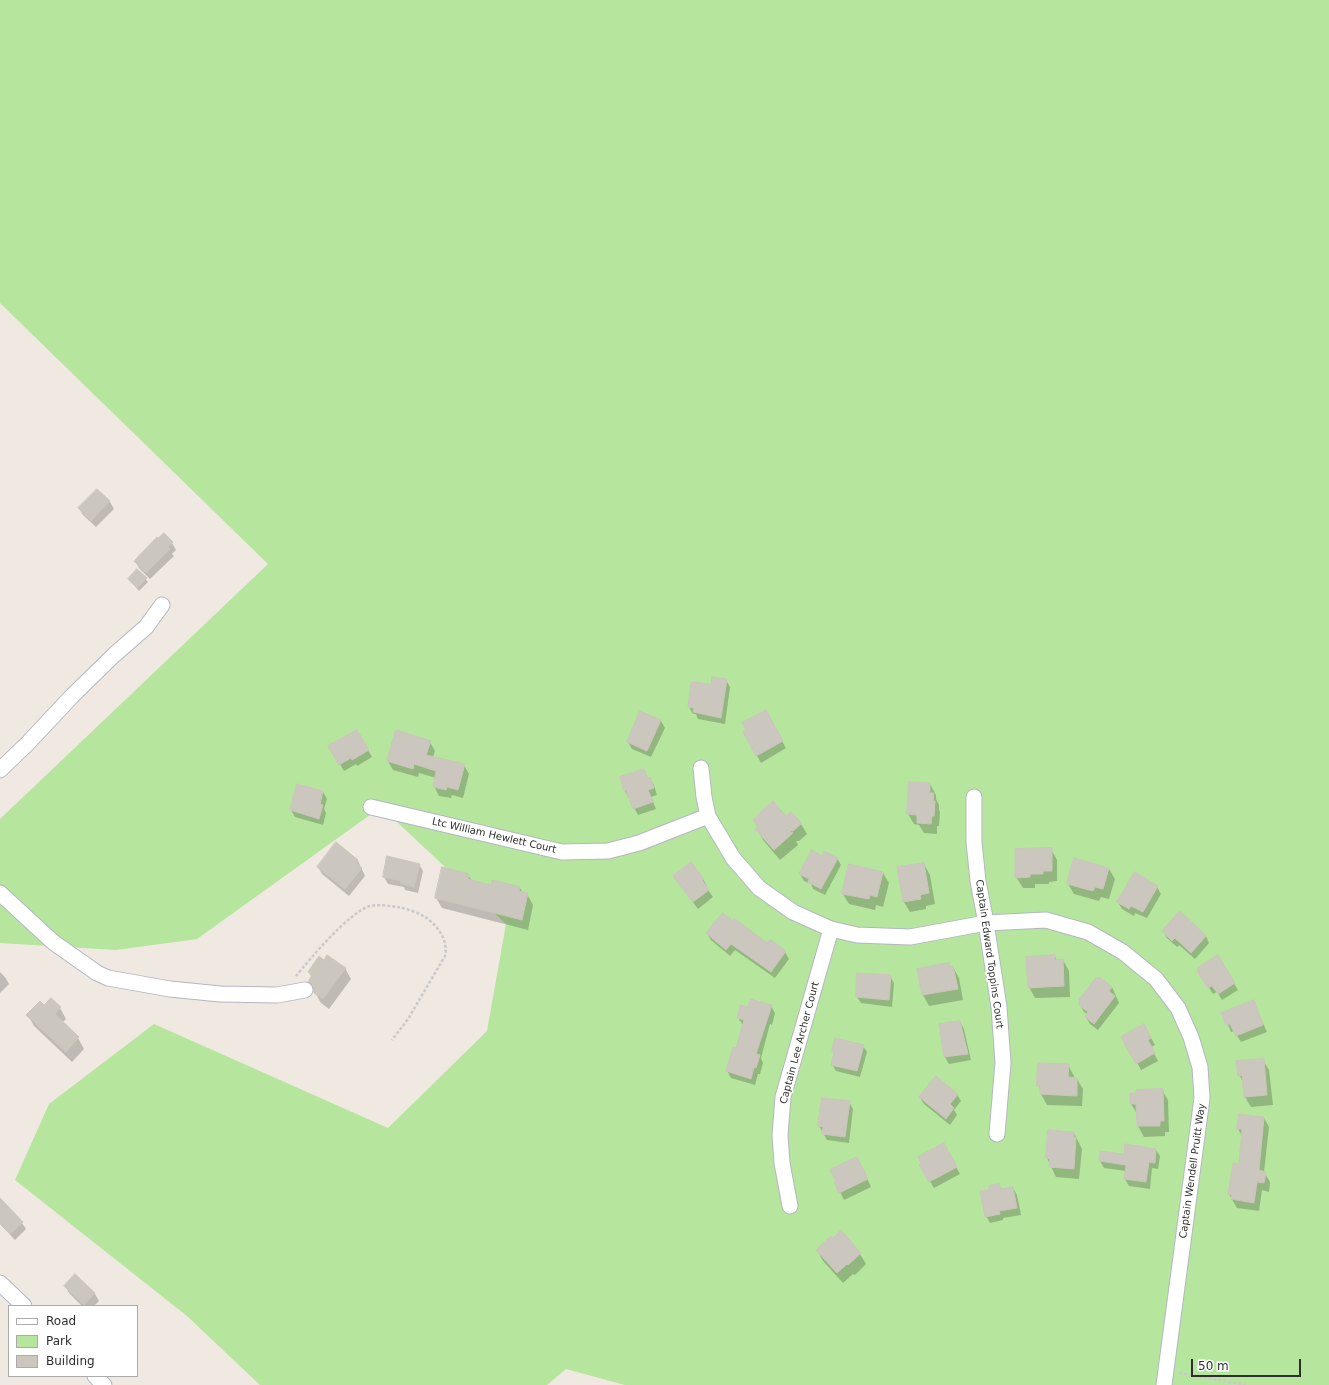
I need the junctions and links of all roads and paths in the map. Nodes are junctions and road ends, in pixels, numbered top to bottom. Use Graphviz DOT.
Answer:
graph roads {
  1 [pos="162,605"];
  2 [pos="701,768"];
  3 [pos="0,770"];
  4 [pos="974,797"];
  5 [pos="371,808"];
  6 [pos="708,816"];
  7 [pos="0,893"];
  8 [pos="986,923"];
  9 [pos="831,929"];
  10 [pos="296,976"];
  11 [pos="305,990"];
  12 [pos="392,1040"];
  13 [pos="997,1134"];
  14 [pos="790,1206"];
  15 [pos="0,1283"];
  16 [pos="23,1305"];
  17 [pos="96,1377"];
  18 [pos="1165,1378"];
  19 [pos="104,1385"];
  20 [pos="1247,1385"];
  1 -- 3 [label="street"];
  2 -- 6 [label="street, Captain Wendell Pruitt Way"];
  4 -- 8 [label="street, Captain Edward Toppins Court"];
  5 -- 6 [label="street, Ltc William Hewlett Court"];
  6 -- 9 [label="street, Captain Wendell Pruitt Way"];
  7 -- 11 [label="street"];
  8 -- 9 [label="street, Captain Wendell Pruitt Way"];
  8 -- 13 [label="street, Captain Edward Toppins Court"];
  8 -- 18 [label="street, Captain Wendell Pruitt Way"];
  9 -- 14 [label="street, Captain Lee Archer Court"];
  10 -- 12 [label="path"];
  15 -- 16 [label="street"];
  17 -- 19 [label="street"];
  18 -- 20 [label="path"];
}
